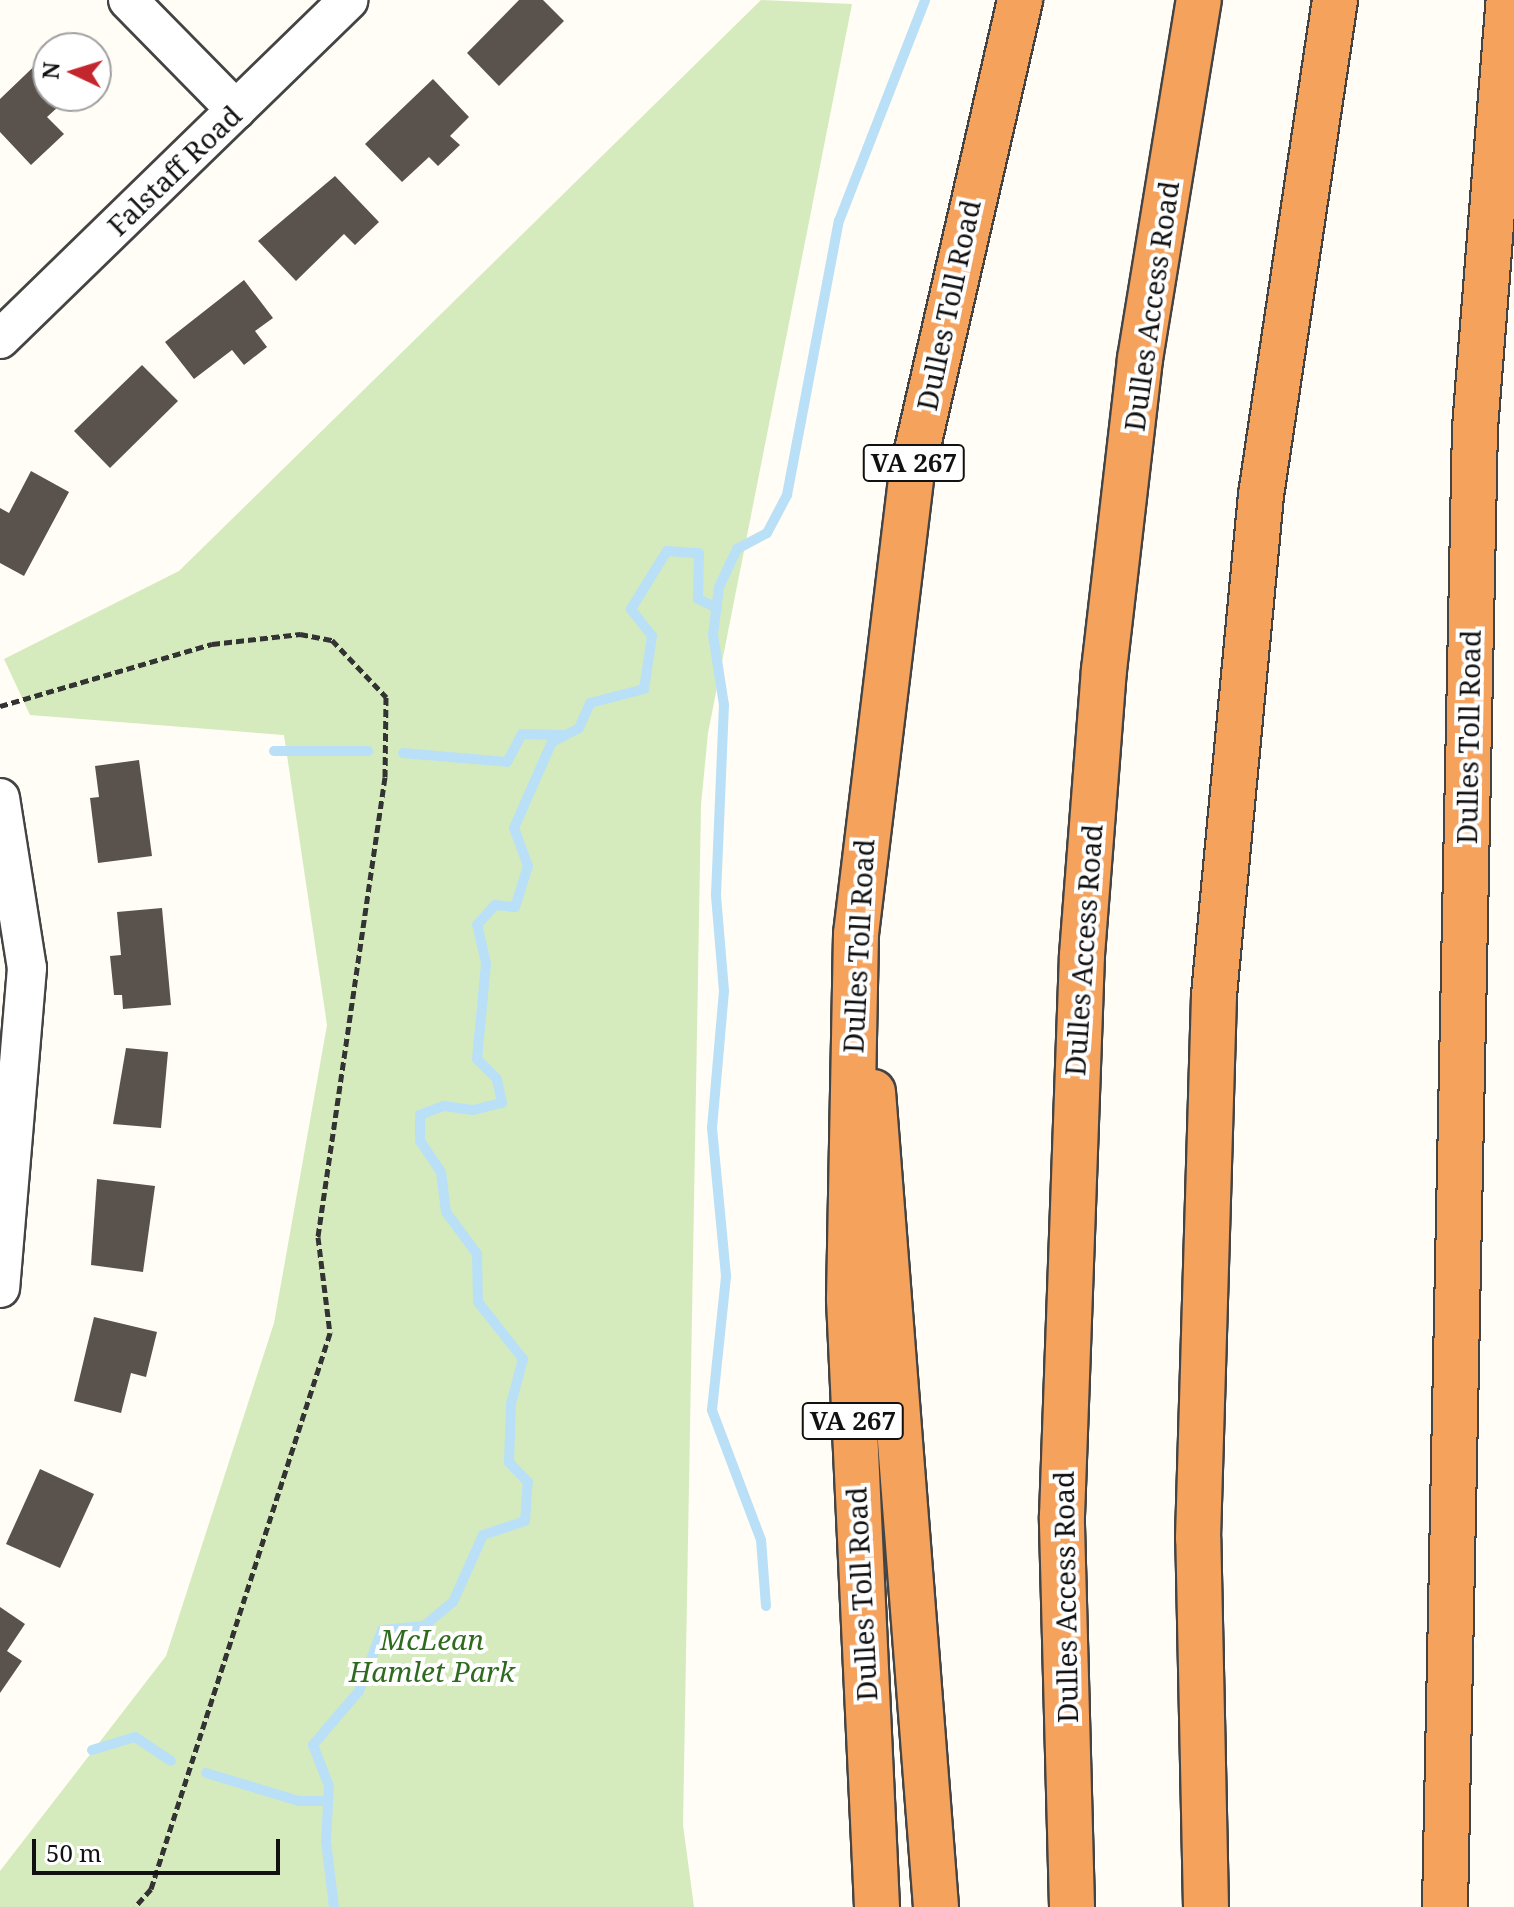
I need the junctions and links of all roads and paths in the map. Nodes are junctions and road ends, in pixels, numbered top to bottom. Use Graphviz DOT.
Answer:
graph roads {
  1 [pos="128,0"];
  2 [pos="348,0"];
  3 [pos="1020,0"];
  4 [pos="1199,0"];
  5 [pos="1335,0"];
  6 [pos="1509,0"];
  7 [pos="1514,106"];
  8 [pos="236,110"];
  9 [pos="1486,232"];
  10 [pos="0,339"];
  11 [pos="0,706"];
  12 [pos="0,798"];
  13 [pos="856,934"];
  14 [pos="8,1149"];
  15 [pos="0,1288"];
  16 [pos="135,1907"];
  17 [pos="877,1907"];
  18 [pos="936,1907"];
  19 [pos="1072,1907"];
  20 [pos="1206,1907"];
  21 [pos="1445,1907"];
  1 -- 8 [label="street"];
  2 -- 8 [label="street, Falstaff Road"];
  3 -- 13 [label="highway, Dulles Toll Road / VA 267"];
  4 -- 19 [label="highway, Dulles Access Road"];
  5 -- 20 [label="highway"];
  6 -- 9 [label="highway, Dulles Toll Road"];
  7 -- 9 [label="highway"];
  8 -- 10 [label="street, Falstaff Road"];
  9 -- 21 [label="highway, Dulles Toll Road"];
  11 -- 16 [label="path"];
  12 -- 14 [label="street"];
  13 -- 17 [label="highway, Dulles Toll Road / VA 267"];
  13 -- 18 [label="highway"];
  14 -- 15 [label="street"];
}
